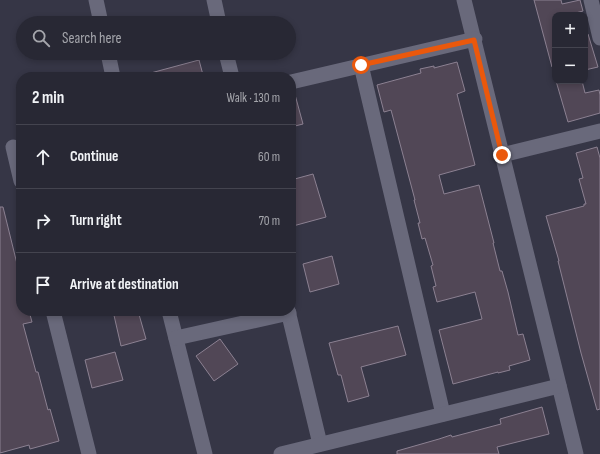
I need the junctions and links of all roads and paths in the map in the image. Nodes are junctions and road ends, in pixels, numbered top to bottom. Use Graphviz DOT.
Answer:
graph roads {
  1 [pos="96,0"];
  2 [pos="214,0"];
  3 [pos="464,0"];
  4 [pos="591,0"];
  5 [pos="99,16"];
  6 [pos="217,16"];
  7 [pos="600,38"];
  8 [pos="474,40"];
  9 [pos="109,60"];
  10 [pos="228,60"];
  11 [pos="361,65"];
  12 [pos="112,72"];
  13 [pos="231,72"];
  14 [pos="296,81"];
  15 [pos="600,131"];
  16 [pos="11,148"];
  17 [pos="502,155"];
  18 [pos="16,164"];
  19 [pos="54,316"];
  20 [pos="170,316"];
  21 [pos="272,316"];
  22 [pos="290,316"];
  23 [pos="176,338"];
  24 [pos="560,386"];
  25 [pos="443,414"];
  26 [pos="320,444"];
  27 [pos="89,454"];
  28 [pos="205,454"];
  29 [pos="281,454"];
  30 [pos="576,454"];
  1 -- 5 [label="street"];
  2 -- 6 [label="street"];
  3 -- 8 [label="street"];
  4 -- 7 [label="street"];
  8 -- 11 [label="street"];
  8 -- 17 [label="street"];
  9 -- 12 [label="street"];
  10 -- 13 [label="street"];
  11 -- 14 [label="street"];
  11 -- 25 [label="street"];
  15 -- 17 [label="street"];
  16 -- 18 [label="street"];
  17 -- 24 [label="street"];
  19 -- 27 [label="street"];
  20 -- 23 [label="street"];
  21 -- 23 [label="street"];
  22 -- 26 [label="street"];
  23 -- 28 [label="street"];
  24 -- 25 [label="street"];
  24 -- 30 [label="street"];
  25 -- 26 [label="street"];
  26 -- 29 [label="street"];
}
